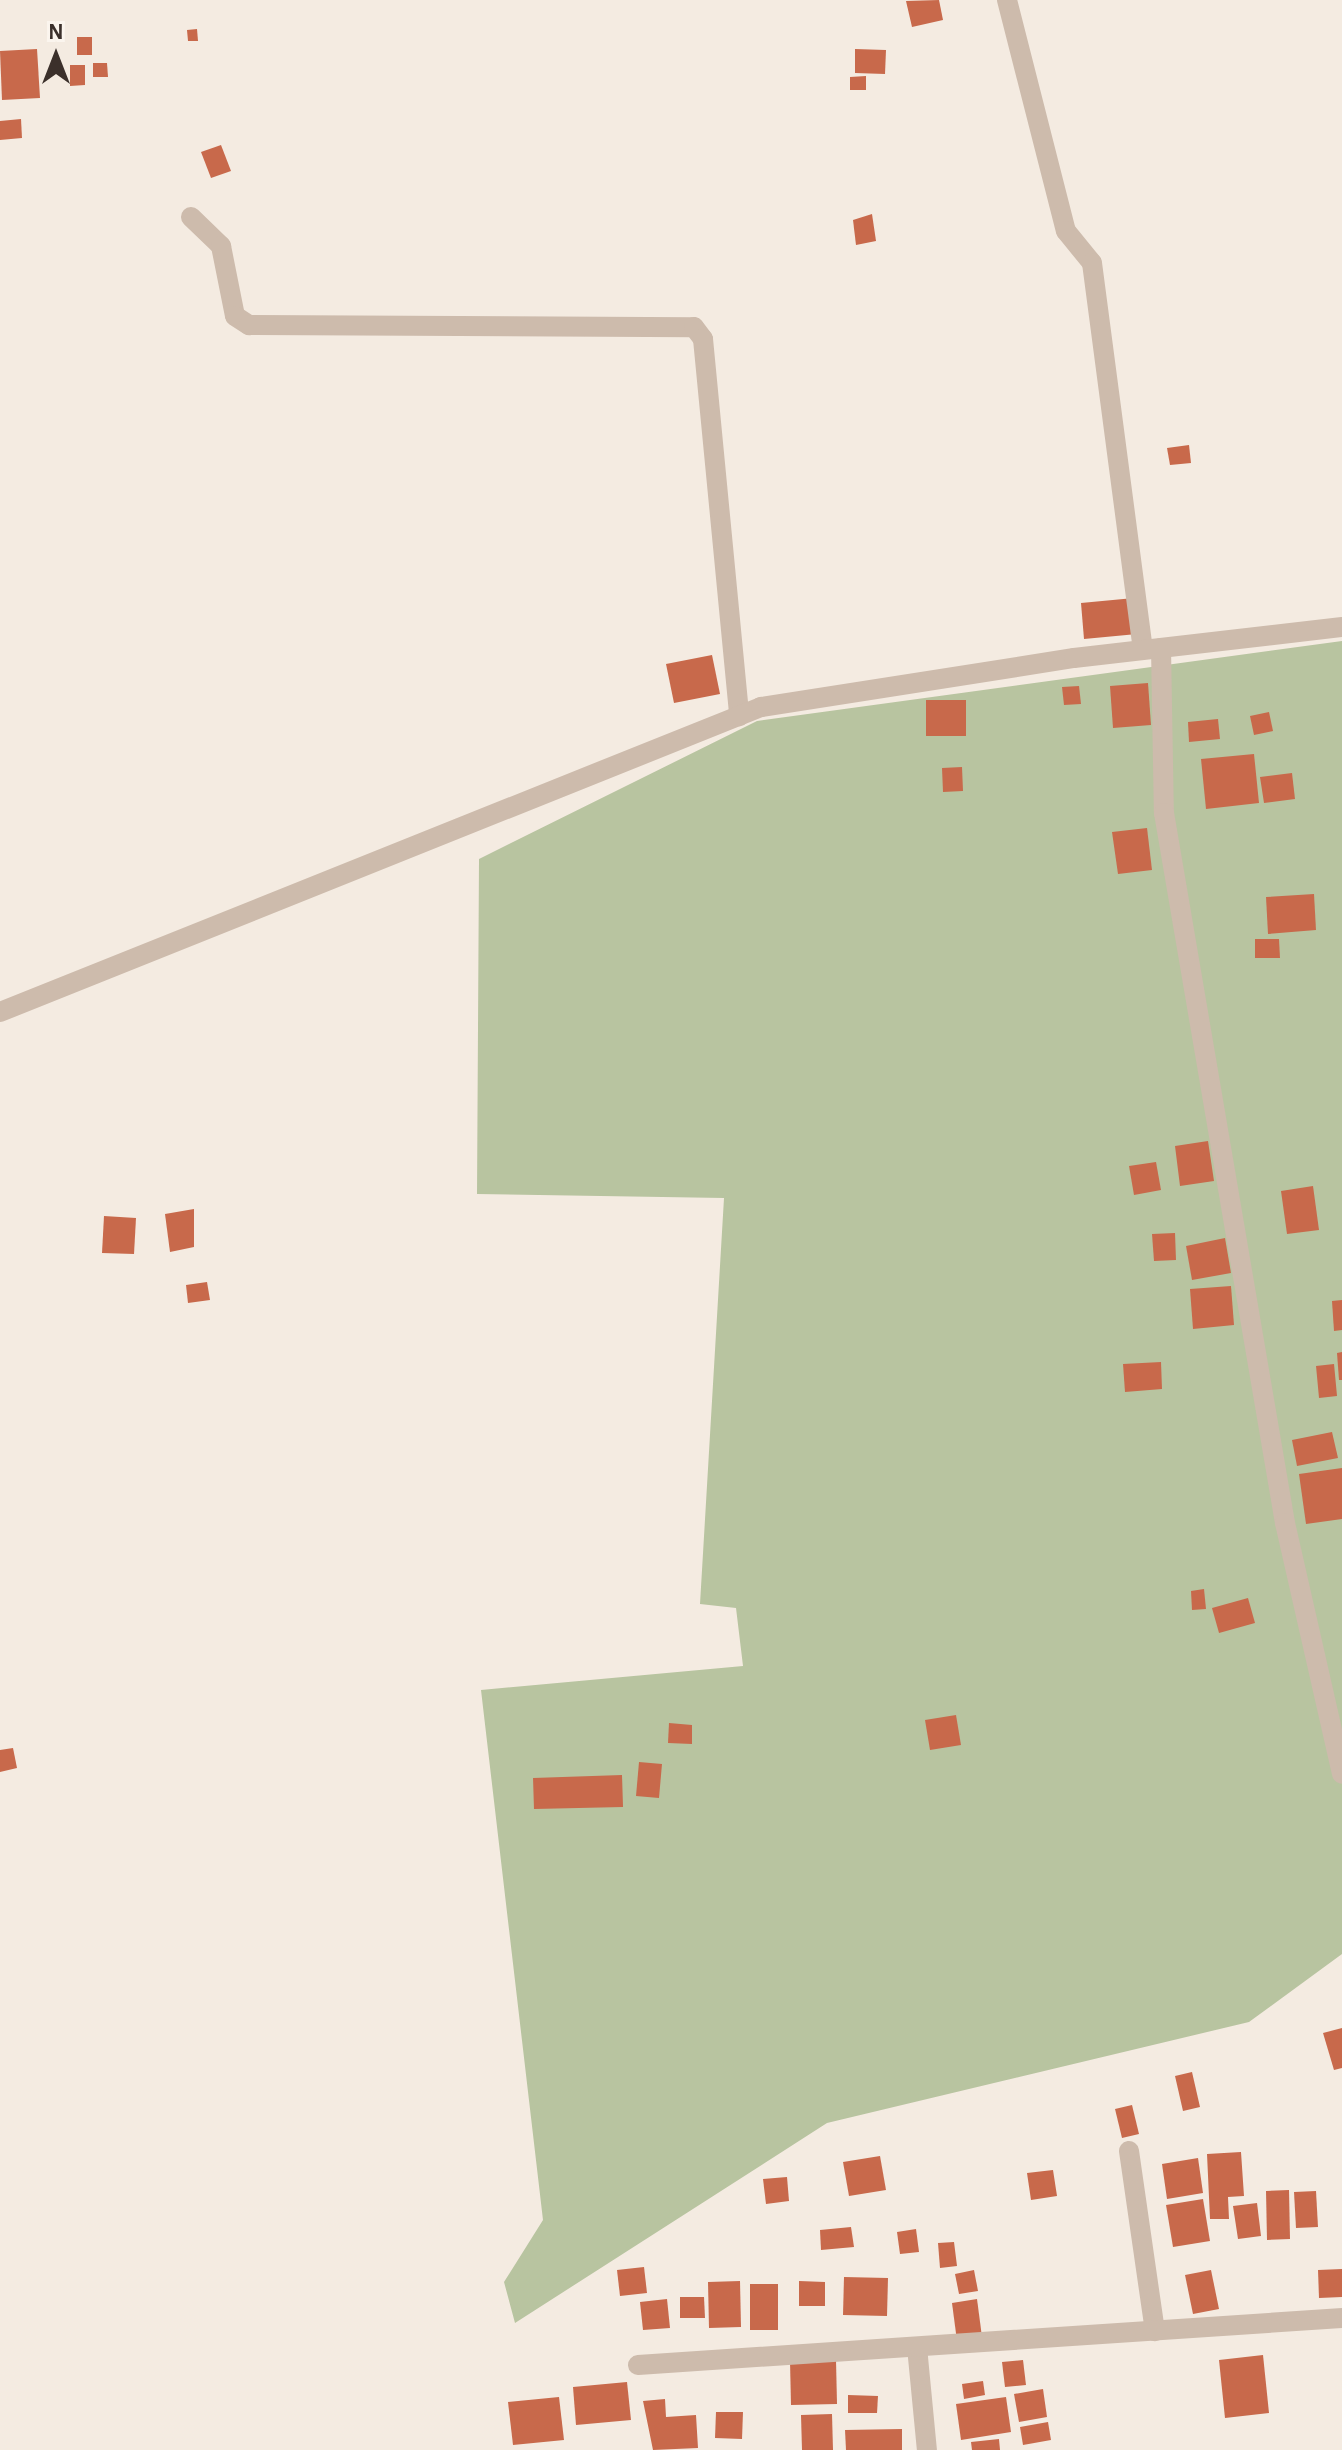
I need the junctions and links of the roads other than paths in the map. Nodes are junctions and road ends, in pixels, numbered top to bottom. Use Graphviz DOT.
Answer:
graph roads {
  1 [pos="1007,0"];
  2 [pos="191,217"];
  3 [pos="1342,627"];
  4 [pos="1152,649"];
  5 [pos="739,716"];
  6 [pos="0,1012"];
  7 [pos="1342,1774"];
  8 [pos="1129,2151"];
  9 [pos="1342,2318"];
  10 [pos="1155,2331"];
  11 [pos="917,2347"];
  12 [pos="638,2365"];
  13 [pos="927,2450"];
  1 -- 4 [label="street"];
  2 -- 5 [label="street"];
  3 -- 4 [label="street"];
  4 -- 5 [label="street"];
  4 -- 7 [label="street"];
  5 -- 6 [label="street"];
  8 -- 10 [label="street"];
  9 -- 10 [label="street"];
  10 -- 11 [label="street"];
  11 -- 12 [label="street"];
  11 -- 13 [label="street"];
}
